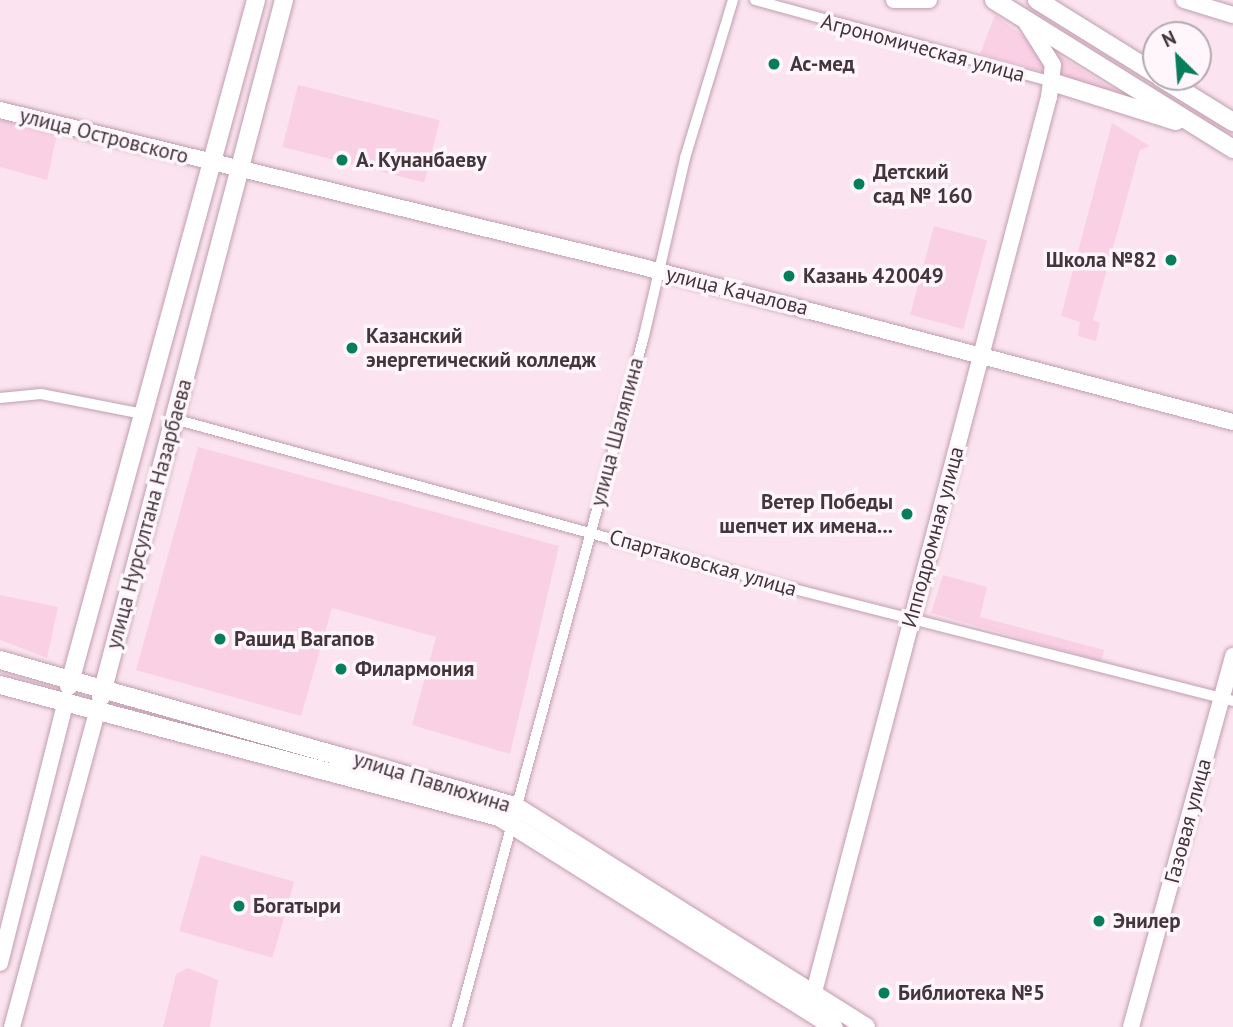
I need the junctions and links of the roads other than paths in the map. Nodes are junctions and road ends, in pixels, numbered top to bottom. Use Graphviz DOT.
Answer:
graph roads {
  1 [pos="256,0"];
  2 [pos="284,0"];
  3 [pos="733,0"];
  4 [pos="755,0"];
  5 [pos="894,0"];
  6 [pos="929,0"];
  7 [pos="994,0"];
  8 [pos="1037,0"];
  9 [pos="1184,0"];
  10 [pos="1233,15"];
  11 [pos="1023,19"];
  12 [pos="1142,66"];
  13 [pos="1052,82"];
  14 [pos="1182,91"];
  15 [pos="0,110"];
  16 [pos="1233,122"];
  17 [pos="1198,127"];
  18 [pos="1233,149"];
  19 [pos="208,162"];
  20 [pos="240,168"];
  21 [pos="657,271"];
  22 [pos="981,354"];
  23 [pos="0,398"];
  24 [pos="143,414"];
  25 [pos="174,419"];
  26 [pos="1233,422"];
  27 [pos="590,530"];
  28 [pos="912,619"];
  29 [pos="1233,656"];
  30 [pos="0,660"];
  31 [pos="71,676"];
  32 [pos="0,685"];
  33 [pos="104,686"];
  34 [pos="1227,699"];
  35 [pos="66,701"];
  36 [pos="98,708"];
  37 [pos="513,814"];
  38 [pos="0,963"];
  39 [pos="814,992"];
  40 [pos="12,1027"];
  41 [pos="457,1027"];
  42 [pos="834,1027"];
  43 [pos="866,1027"];
  44 [pos="1131,1027"];
  1 -- 19 [label="main road, улица Нурсултана Назарбаева"];
  2 -- 20 [label="main road, улица Нурсултана Назарбаева"];
  3 -- 21 [label="street, улица Шаляпина"];
  4 -- 13 [label="street, Агрономическая улица"];
  5 -- 6 [label="street"];
  7 -- 11 [label="main road"];
  8 -- 12 [label="main road"];
  9 -- 10 [label="street"];
  11 -- 13 [label="street"];
  11 -- 17 [label="main road"];
  13 -- 17 [label="main road"];
  13 -- 22 [label="street, Ипподромная улица"];
  14 -- 16 [label="main road"];
  15 -- 19 [label="street, улица Островского"];
  17 -- 18 [label="main road"];
  19 -- 20 [label="street, улица Островского"];
  19 -- 24 [label="main road, улица Нурсултана Назарбаева"];
  20 -- 21 [label="street, улица Качалова"];
  20 -- 25 [label="main road, улица Нурсултана Назарбаева"];
  21 -- 22 [label="street, улица Качалова"];
  21 -- 27 [label="street, улица Шаляпина"];
  22 -- 26 [label="street, улица Качалова"];
  22 -- 28 [label="street, Ипподромная улица"];
  23 -- 24 [label="street"];
  24 -- 31 [label="main road, улица Нурсултана Назарбаева"];
  25 -- 27 [label="street, Спартаковская улица"];
  25 -- 33 [label="main road, улица Нурсултана Назарбаева"];
  27 -- 28 [label="street, Спартаковская улица"];
  27 -- 37 [label="street, улица Шаляпина"];
  28 -- 34 [label="street, Спартаковская улица"];
  28 -- 39 [label="street, Ипподромная улица"];
  29 -- 34 [label="street, Газовая улица"];
  30 -- 31 [label="main road, улица Павлюхина"];
  31 -- 33 [label="main road, улица Павлюхина"];
  31 -- 35 [label="main road, улица Нурсултана Назарбаева"];
  32 -- 35 [label="main road, улица Павлюхина"];
  33 -- 36 [label="main road, улица Нурсултана Назарбаева"];
  33 -- 37 [label="main road, улица Павлюхина"];
  34 -- 44 [label="street, Газовая улица"];
  35 -- 36 [label="main road, улица Павлюхина"];
  35 -- 38 [label="street, улица Нурсултана Назарбаева"];
  36 -- 37 [label="main road, улица Павлюхина"];
  36 -- 40 [label="street, улица Нурсултана Назарбаева"];
  37 -- 39 [label="main road, улица Павлюхина"];
  37 -- 41 [label="street, улица Шаляпина"];
  37 -- 42 [label="main road, улица Павлюхина"];
  39 -- 43 [label="main road, улица Павлюхина"];
}
